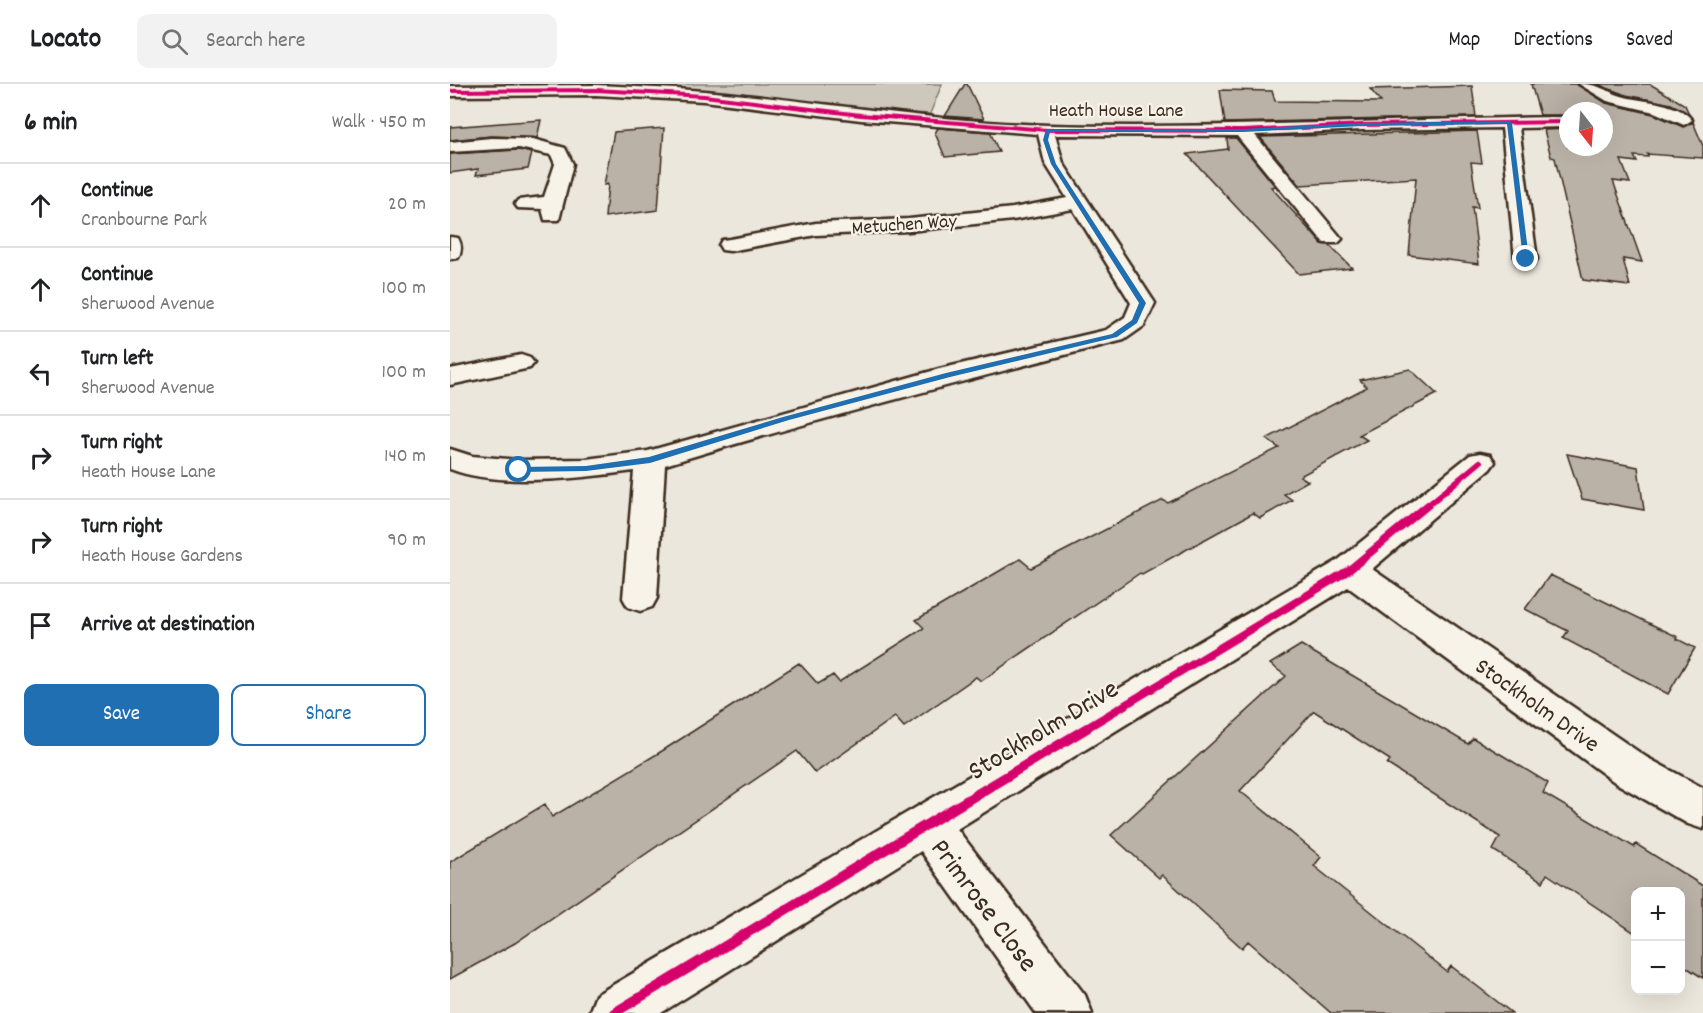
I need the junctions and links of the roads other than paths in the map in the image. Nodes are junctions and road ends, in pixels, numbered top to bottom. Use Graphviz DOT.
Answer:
graph roads {
  1 [pos="1587,84"];
  2 [pos="450,91"];
  3 [pos="1703,119"];
  4 [pos="1638,120"];
  5 [pos="1684,120"];
  6 [pos="1559,122"];
  7 [pos="1510,123"];
  8 [pos="1047,130"];
  9 [pos="1242,131"];
  10 [pos="450,147"];
  11 [pos="1078,202"];
  12 [pos="525,204"];
  13 [pos="1331,239"];
  14 [pos="450,243"];
  15 [pos="730,245"];
  16 [pos="450,253"];
  17 [pos="1526,259"];
  18 [pos="521,363"];
  19 [pos="450,377"];
  20 [pos="650,460"];
  21 [pos="1480,462"];
  22 [pos="456,467"];
  23 [pos="1349,570"];
  24 [pos="640,598"];
  25 [pos="1703,810"];
  26 [pos="927,824"];
  27 [pos="614,1013"];
  28 [pos="1067,1013"];
  1 -- 5 [label="street"];
  2 -- 8 [label="street, Heath House Lane"];
  3 -- 5 [label="street"];
  4 -- 5 [label="street"];
  6 -- 7 [label="street, Heath House Lane"];
  7 -- 9 [label="street, Heath House Lane"];
  7 -- 17 [label="street"];
  8 -- 9 [label="street, Heath House Lane"];
  8 -- 11 [label="street"];
  9 -- 13 [label="street"];
  10 -- 12 [label="street"];
  11 -- 15 [label="street, Metuchen Way"];
  11 -- 20 [label="street"];
  14 -- 16 [label="street"];
  18 -- 19 [label="street"];
  20 -- 22 [label="street"];
  20 -- 24 [label="street"];
  21 -- 23 [label="street, Stockholm Drive"];
  23 -- 25 [label="street, Stockholm Drive"];
  23 -- 26 [label="street, Stockholm Drive"];
  26 -- 27 [label="street, Stockholm Drive"];
  26 -- 28 [label="street, Primrose Close"];
}
